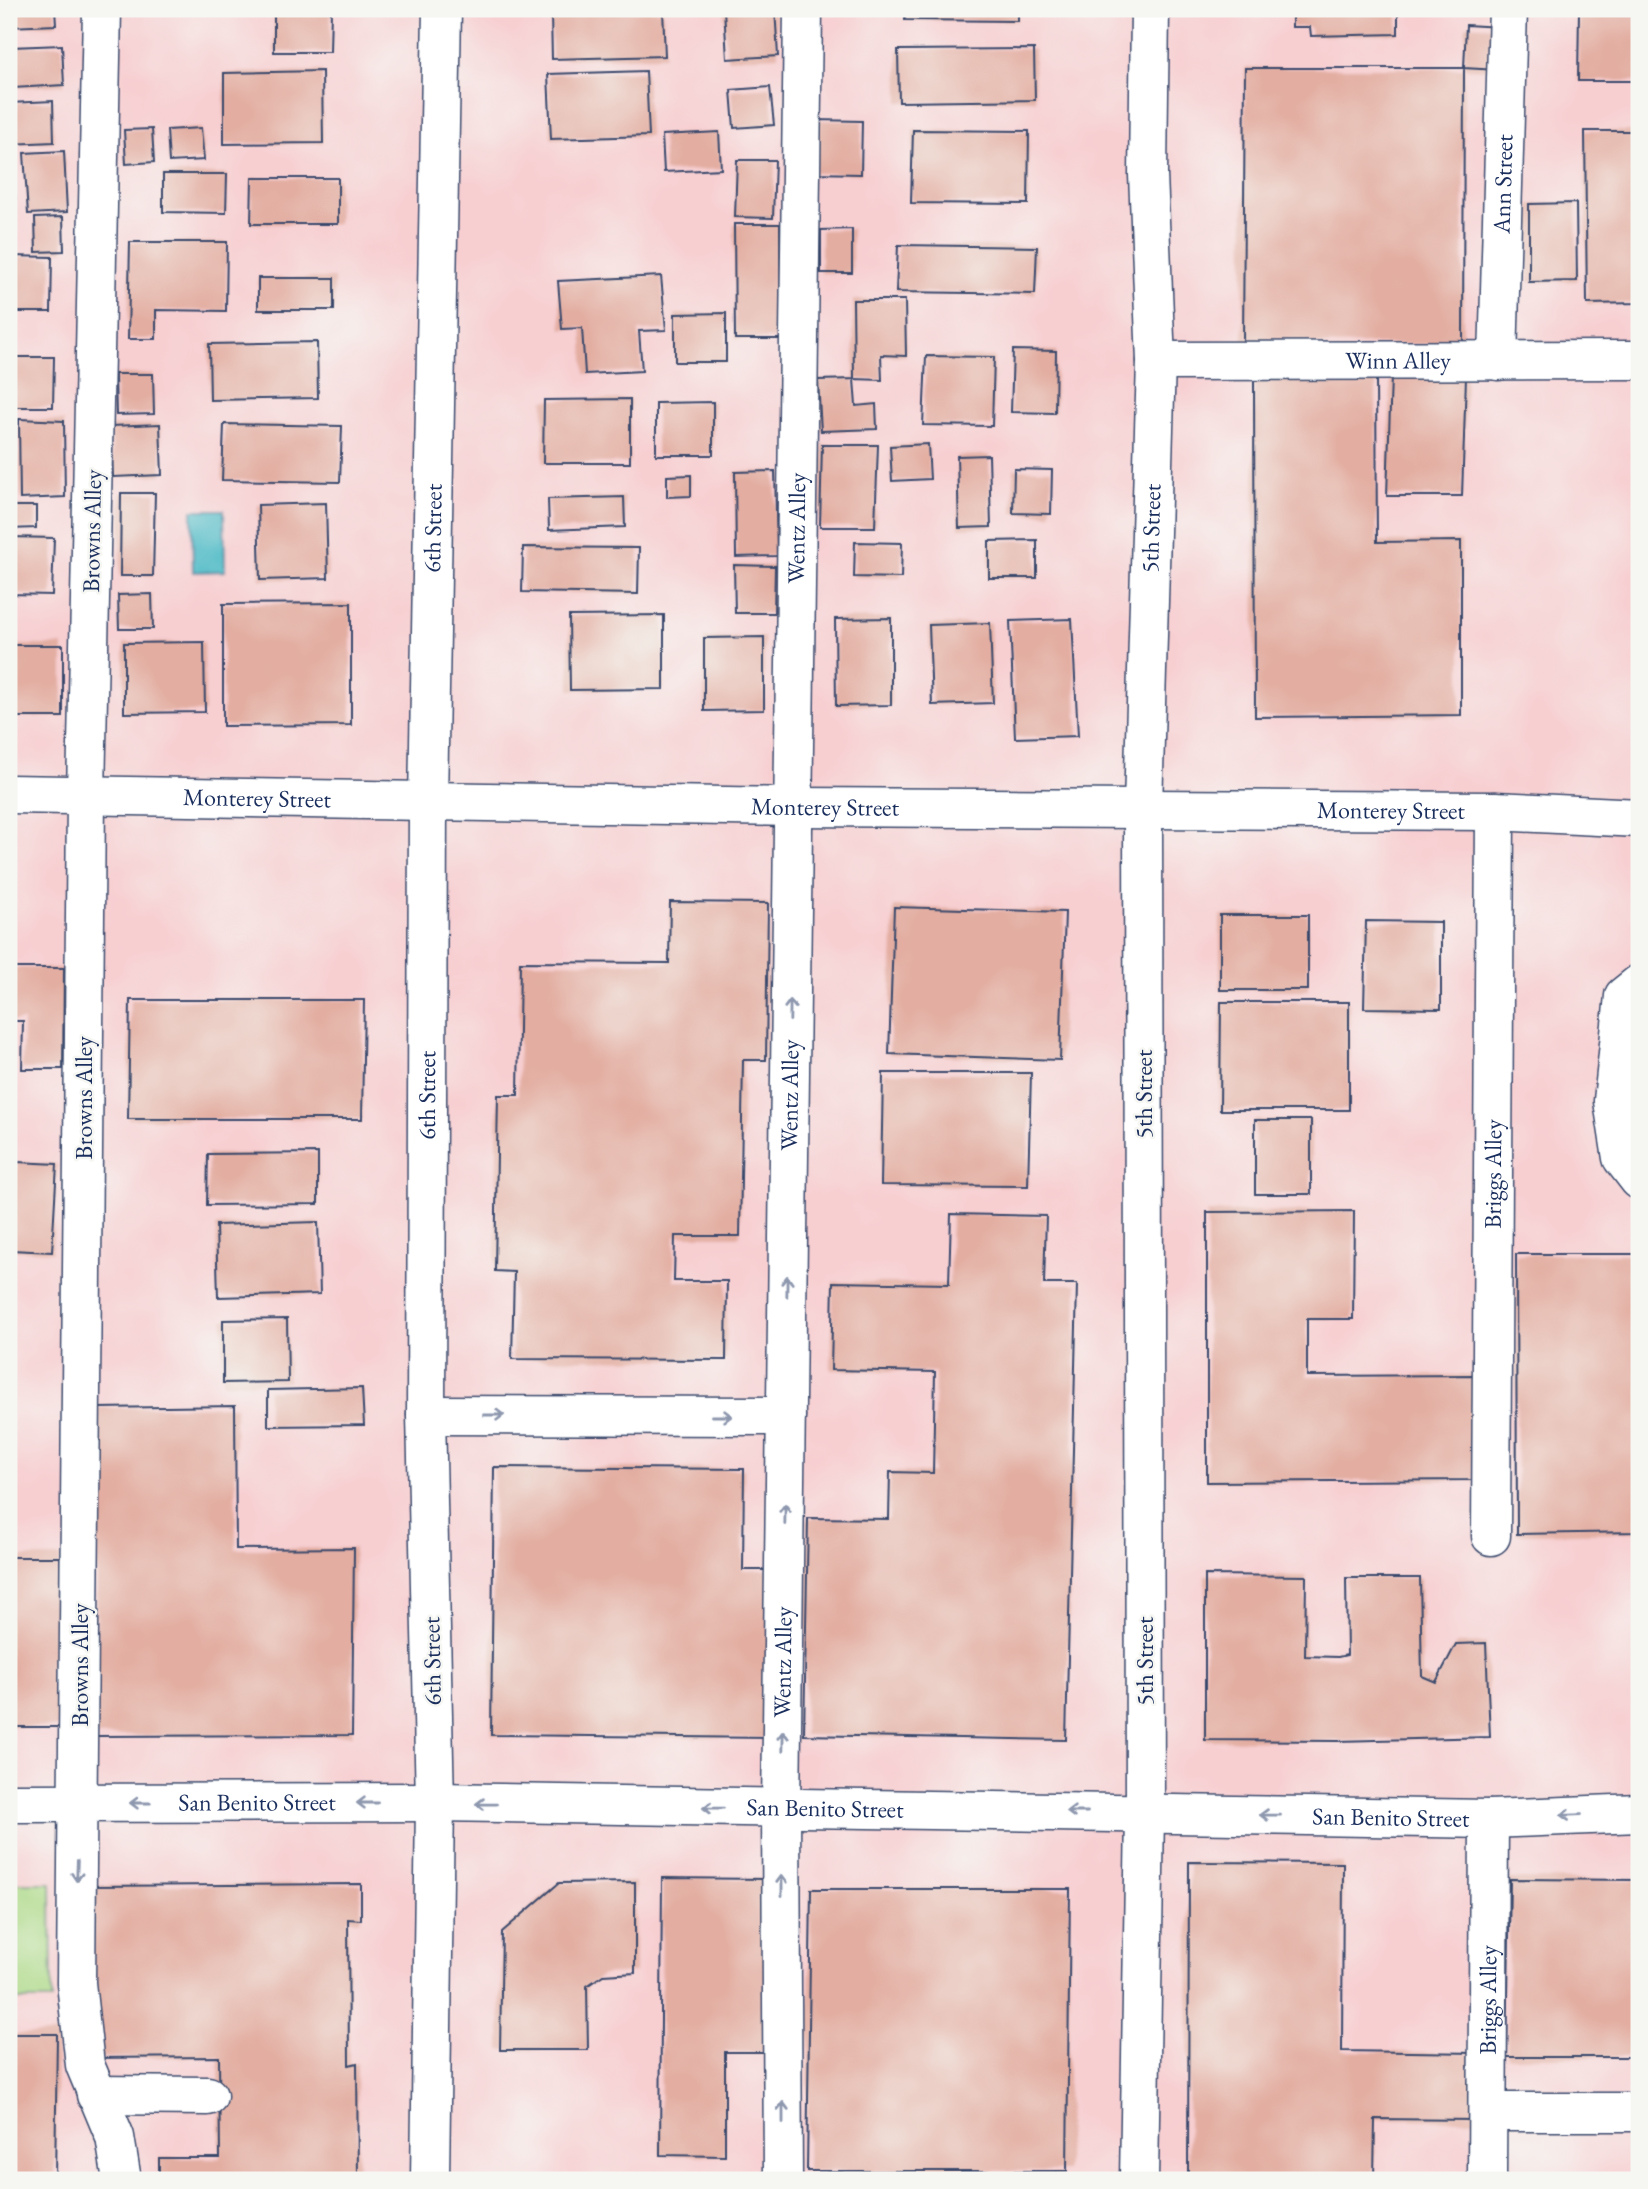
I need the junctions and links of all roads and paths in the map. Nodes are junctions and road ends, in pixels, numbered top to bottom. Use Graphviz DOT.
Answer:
graph roads {
  1 [pos="102,9"];
  2 [pos="442,9"];
  3 [pos="803,9"];
  4 [pos="1150,9"];
  5 [pos="1508,9"];
  6 [pos="1156,360"];
  7 [pos="1498,360"];
  8 [pos="1639,360"];
  9 [pos="9,794"];
  10 [pos="86,795"];
  11 [pos="428,802"];
  12 [pos="792,807"];
  13 [pos="1143,807"];
  14 [pos="1495,811"];
  15 [pos="1639,818"];
  16 [pos="1639,984"];
  17 [pos="1639,1180"];
  18 [pos="426,1415"];
  19 [pos="786,1416"];
  20 [pos="1491,1536"];
  21 [pos="435,1802"];
  22 [pos="9,1803"];
  23 [pos="79,1803"];
  24 [pos="781,1810"];
  25 [pos="1145,1812"];
  26 [pos="1639,1812"];
  27 [pos="1489,1819"];
  28 [pos="96,2095"];
  29 [pos="208,2096"];
  30 [pos="1488,2112"];
  31 [pos="1639,2112"];
  32 [pos="122,2180"];
  33 [pos="430,2180"];
  34 [pos="783,2180"];
  35 [pos="1139,2180"];
  36 [pos="1487,2180"];
  1 -- 10 [label="street, Browns Alley"];
  2 -- 11 [label="street, 6th Street"];
  3 -- 12 [label="street, Wentz Alley"];
  4 -- 6 [label="street, 5th Street"];
  5 -- 7 [label="street, Ann Street"];
  6 -- 7 [label="street, Winn Alley"];
  6 -- 13 [label="street, 5th Street"];
  7 -- 8 [label="street, Winn Alley"];
  9 -- 10 [label="street, Monterey Street"];
  10 -- 11 [label="street, Monterey Street"];
  10 -- 23 [label="street, Browns Alley"];
  11 -- 12 [label="street, Monterey Street"];
  11 -- 18 [label="street, 6th Street"];
  12 -- 13 [label="street, Monterey Street"];
  19 -- 12 [label="street, Wentz Alley, one-way"];
  13 -- 14 [label="street, Monterey Street"];
  13 -- 25 [label="street, 5th Street"];
  14 -- 15 [label="street, Monterey Street"];
  14 -- 20 [label="street, Briggs Alley"];
  16 -- 17 [label="street"];
  18 -- 19 [label="street, one-way"];
  18 -- 21 [label="street, 6th Street"];
  24 -- 19 [label="street, Wentz Alley, one-way"];
  21 -- 23 [label="street, San Benito Street, one-way"];
  24 -- 21 [label="street, San Benito Street, one-way"];
  21 -- 33 [label="street, 6th Street"];
  22 -- 23 [label="street, San Benito Street"];
  23 -- 28 [label="street, Browns Alley, one-way"];
  25 -- 24 [label="street, San Benito Street, one-way"];
  34 -- 24 [label="street, Wentz Alley, one-way"];
  27 -- 25 [label="street, San Benito Street, one-way"];
  25 -- 35 [label="street, 5th Street"];
  26 -- 27 [label="street, San Benito Street, one-way"];
  27 -- 30 [label="street, Briggs Alley"];
  28 -- 29 [label="street"];
  28 -- 32 [label="street, Browns Alley"];
  30 -- 31 [label="street"];
  30 -- 36 [label="street, Briggs Alley"];
}
